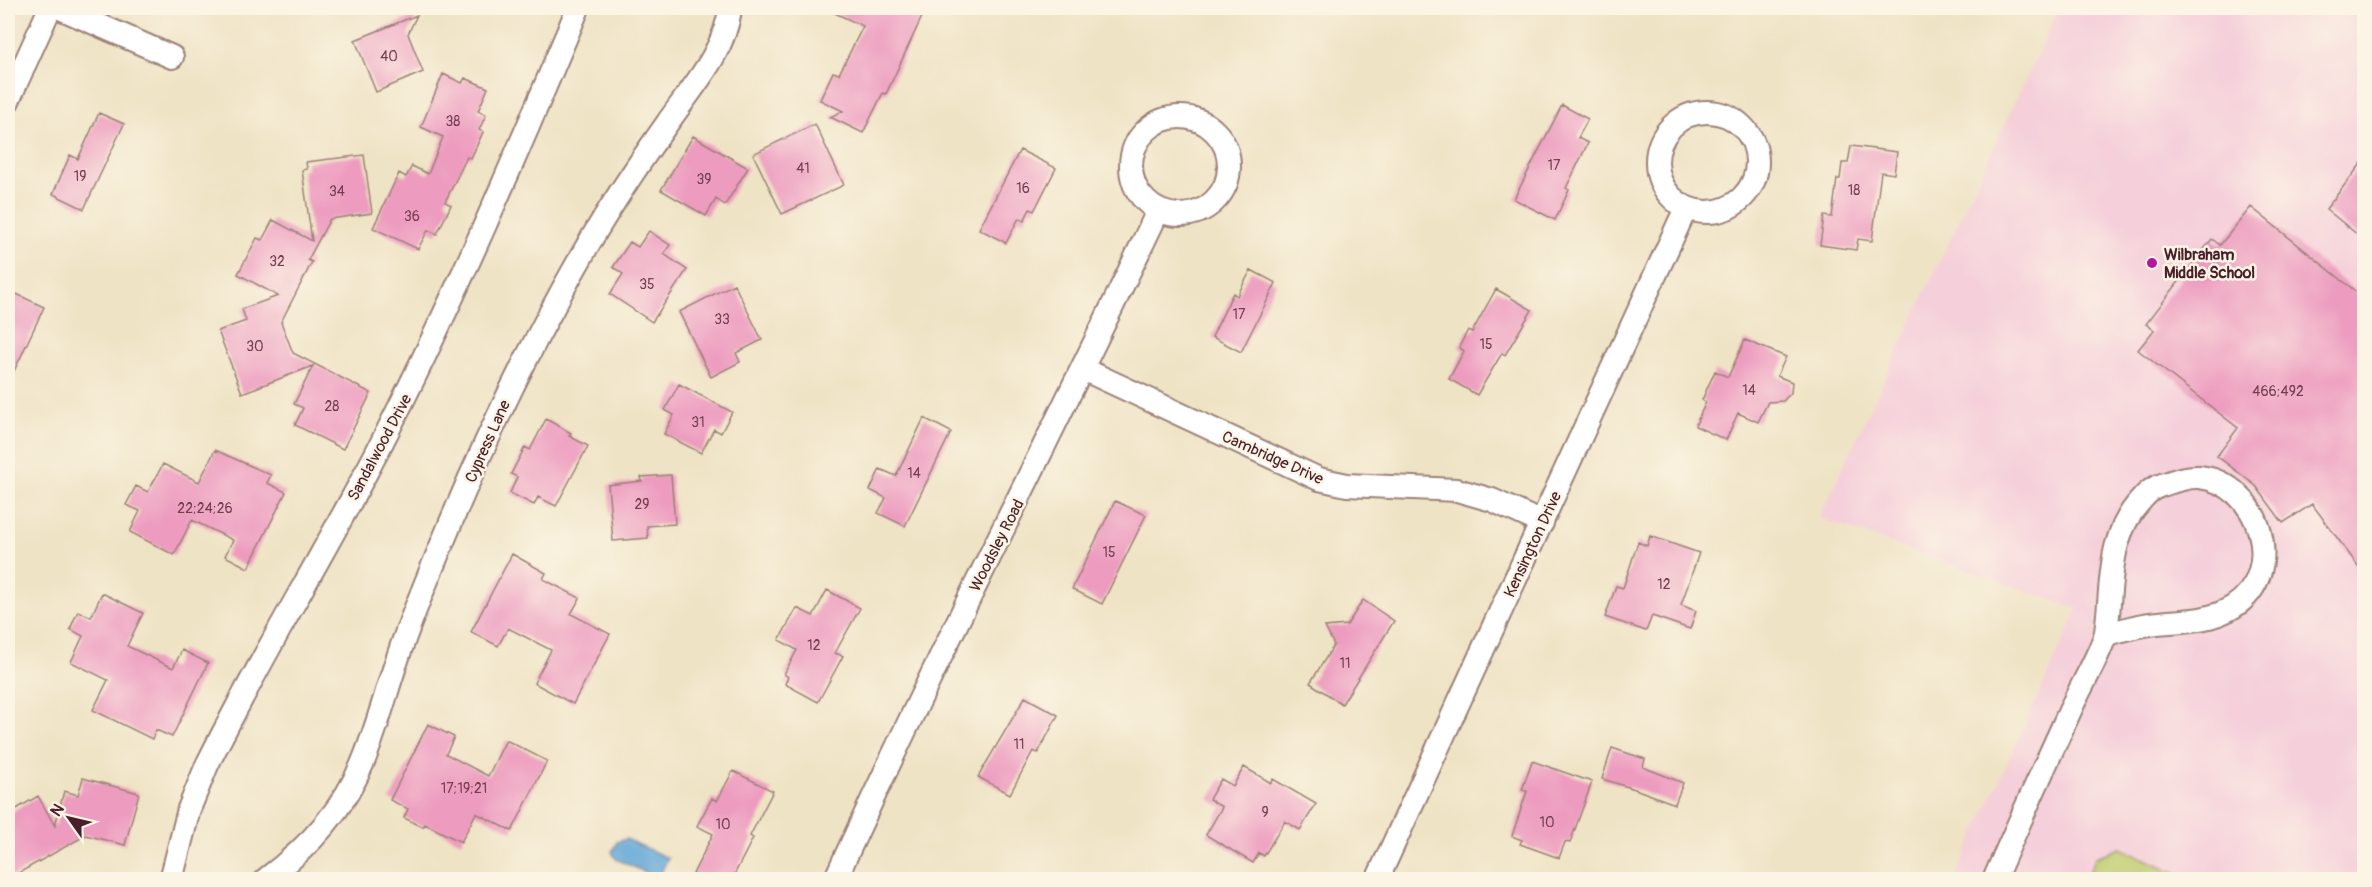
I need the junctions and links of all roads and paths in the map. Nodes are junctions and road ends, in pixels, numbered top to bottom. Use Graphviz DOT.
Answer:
graph roads {
  1 [pos="50,8"];
  2 [pos="60,8"];
  3 [pos="578,8"];
  4 [pos="730,8"];
  5 [pos="172,57"];
  6 [pos="8,101"];
  7 [pos="1686,208"];
  8 [pos="1158,211"];
  9 [pos="1083,369"];
  10 [pos="1542,523"];
  11 [pos="2106,634"];
  12 [pos="171,879"];
  13 [pos="265,879"];
  14 [pos="836,879"];
  15 [pos="1377,879"];
  16 [pos="1994,879"];
  1 -- 6 [label="street"];
  2 -- 5 [label="street"];
  3 -- 12 [label="street, Sandalwood Drive"];
  4 -- 13 [label="street, Cypress Lane"];
  7 -- 7 [label="street"];
  7 -- 10 [label="street, Kensington Drive"];
  8 -- 8 [label="street"];
  8 -- 9 [label="street, Woodsley Road"];
  9 -- 10 [label="street, Cambridge Drive"];
  9 -- 14 [label="street, Woodsley Road"];
  10 -- 15 [label="street, Kensington Drive"];
  11 -- 11 [label="street"];
  11 -- 16 [label="street"];
}
